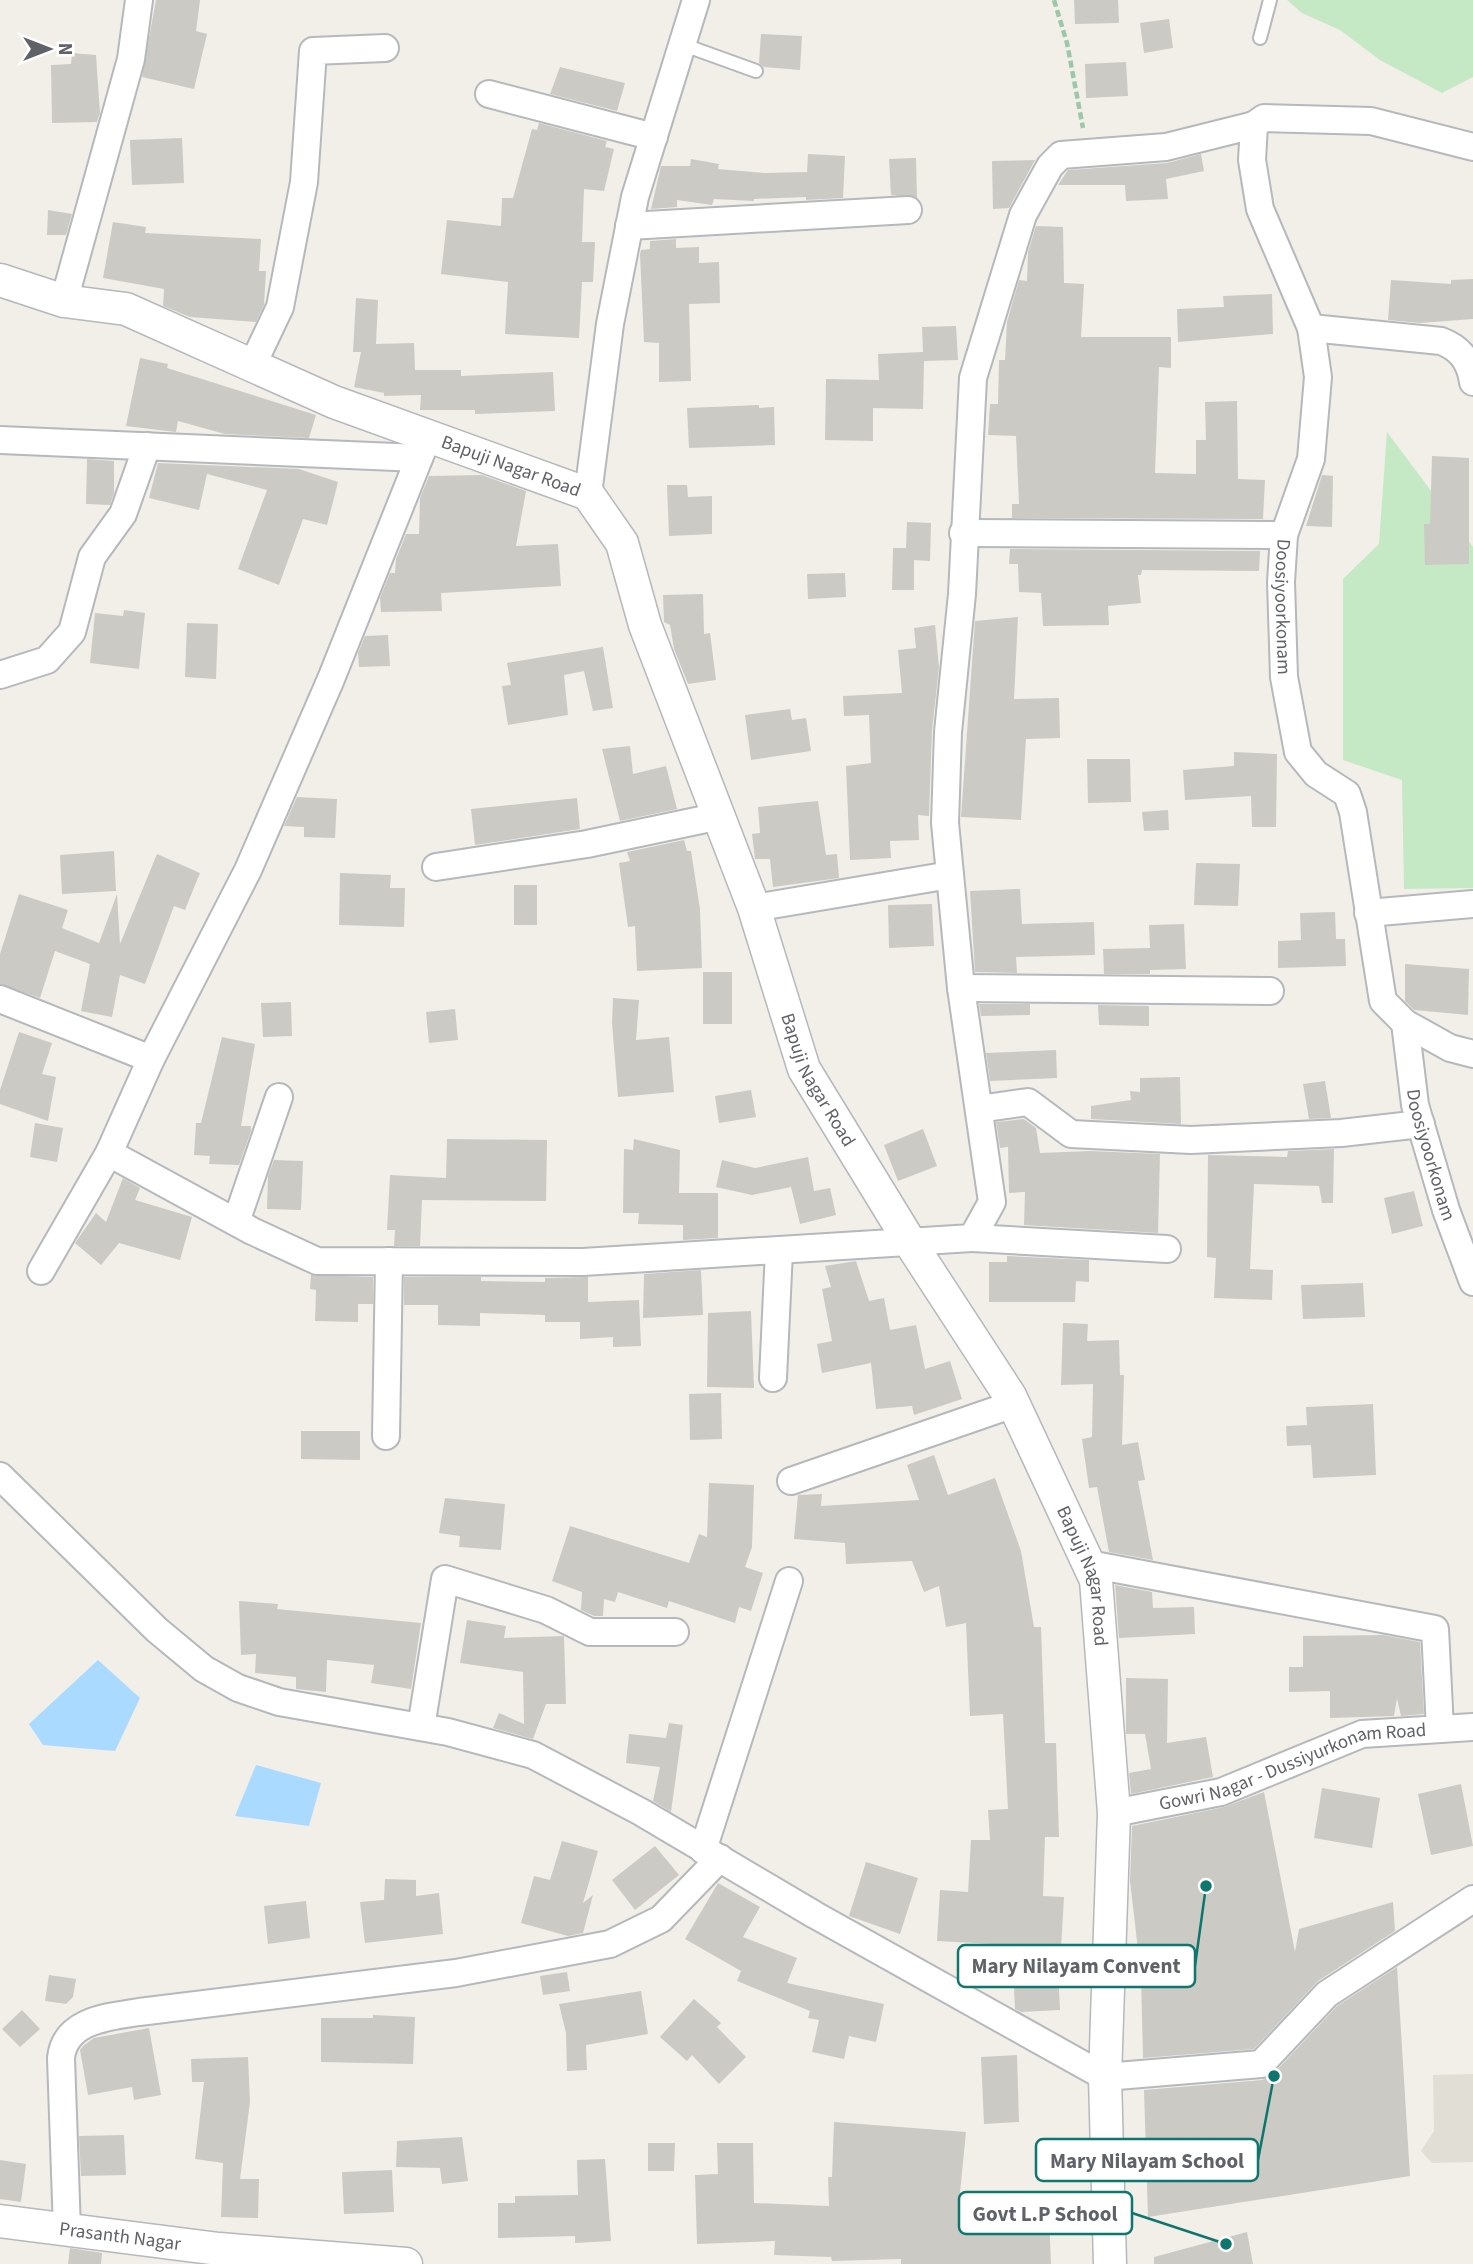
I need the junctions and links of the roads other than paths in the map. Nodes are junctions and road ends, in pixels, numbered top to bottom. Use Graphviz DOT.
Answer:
graph roads {
  1 [pos="139,0"];
  2 [pos="696,0"];
  3 [pos="1270,0"];
  4 [pos="1260,38"];
  5 [pos="684,46"];
  6 [pos="385,48"];
  7 [pos="756,71"];
  8 [pos="489,94"];
  9 [pos="1254,125"];
  10 [pos="654,137"];
  11 [pos="1473,147"];
  12 [pos="908,210"];
  13 [pos="629,226"];
  14 [pos="0,281"];
  15 [pos="64,301"];
  16 [pos="1311,328"];
  17 [pos="252,366"];
  18 [pos="1473,382"];
  19 [pos="0,440"];
  20 [pos="147,446"];
  21 [pos="424,447"];
  22 [pos="588,494"];
  23 [pos="963,533"];
  24 [pos="1284,535"];
  25 [pos="0,675"];
  26 [pos="720,816"];
  27 [pos="436,867"];
  28 [pos="950,875"];
  29 [pos="1473,904"];
  30 [pos="754,908"];
  31 [pos="1368,913"];
  32 [pos="961,988"];
  33 [pos="1270,991"];
  34 [pos="0,999"];
  35 [pos="1405,1023"];
  36 [pos="1473,1054"];
  37 [pos="151,1059"];
  38 [pos="279,1097"];
  39 [pos="979,1109"];
  40 [pos="1421,1124"];
  41 [pos="108,1153"];
  42 [pos="236,1222"];
  43 [pos="1464,1235"];
  44 [pos="972,1238"];
  45 [pos="911,1244"];
  46 [pos="1167,1249"];
  47 [pos="779,1251"];
  48 [pos="389,1261"];
  49 [pos="41,1270"];
  50 [pos="1473,1282"];
  51 [pos="773,1378"];
  52 [pos="1014,1404"];
  53 [pos="386,1436"];
  54 [pos="0,1476"];
  55 [pos="791,1481"];
  56 [pos="1089,1564"];
  57 [pos="789,1581"];
  58 [pos="675,1632"];
  59 [pos="421,1727"];
  60 [pos="1473,1727"];
  61 [pos="1440,1729"];
  62 [pos="1114,1813"];
  63 [pos="711,1854"];
  64 [pos="1473,1899"];
  65 [pos="1105,2077"];
  66 [pos="0,2221"];
  67 [pos="67,2230"];
  68 [pos="218,2256"];
  69 [pos="386,2263"];
  70 [pos="1110,2264"];
  1 -- 15 [label="street"];
  2 -- 5 [label="street"];
  3 -- 4 [label="lane"];
  5 -- 7 [label="lane"];
  5 -- 10 [label="street"];
  6 -- 17 [label="street"];
  8 -- 10 [label="street"];
  9 -- 11 [label="street"];
  9 -- 16 [label="street, Doosiyoorkonam"];
  9 -- 23 [label="street"];
  10 -- 13 [label="street"];
  12 -- 13 [label="street"];
  13 -- 22 [label="street"];
  14 -- 15 [label="street, Bapuji Nagar Road"];
  15 -- 17 [label="street, Bapuji Nagar Road"];
  16 -- 18 [label="street"];
  16 -- 24 [label="street, Doosiyoorkonam"];
  17 -- 21 [label="street, Bapuji Nagar Road"];
  19 -- 20 [label="street"];
  20 -- 21 [label="street"];
  20 -- 25 [label="street"];
  21 -- 22 [label="street, Bapuji Nagar Road"];
  21 -- 37 [label="street"];
  22 -- 26 [label="street, Bapuji Nagar Road"];
  23 -- 24 [label="street"];
  23 -- 28 [label="street"];
  24 -- 31 [label="street, Doosiyoorkonam"];
  26 -- 27 [label="street"];
  26 -- 30 [label="street, Bapuji Nagar Road"];
  28 -- 30 [label="street"];
  28 -- 32 [label="street"];
  29 -- 31 [label="street"];
  30 -- 45 [label="street, Bapuji Nagar Road"];
  31 -- 35 [label="street, Doosiyoorkonam"];
  32 -- 33 [label="street"];
  32 -- 39 [label="street"];
  34 -- 37 [label="street"];
  35 -- 36 [label="street"];
  35 -- 40 [label="street, Doosiyoorkonam"];
  37 -- 41 [label="street"];
  38 -- 42 [label="street"];
  39 -- 40 [label="street"];
  39 -- 44 [label="street"];
  40 -- 43 [label="street, Doosiyoorkonam"];
  41 -- 42 [label="street"];
  41 -- 49 [label="street"];
  42 -- 48 [label="street"];
  43 -- 50 [label="street, Doosiyoorkonam"];
  44 -- 45 [label="street"];
  44 -- 46 [label="street"];
  45 -- 47 [label="street"];
  45 -- 52 [label="street, Bapuji Nagar Road"];
  47 -- 48 [label="street"];
  47 -- 51 [label="street"];
  48 -- 53 [label="street"];
  52 -- 55 [label="street"];
  52 -- 56 [label="street, Bapuji Nagar Road"];
  54 -- 59 [label="street"];
  56 -- 61 [label="street"];
  56 -- 62 [label="street, Bapuji Nagar Road"];
  57 -- 63 [label="street"];
  58 -- 59 [label="street"];
  59 -- 63 [label="street"];
  60 -- 61 [label="street, Gowri Nagar - Dussiyurkonam Road"];
  61 -- 62 [label="street, Gowri Nagar - Dussiyurkonam Road"];
  62 -- 65 [label="street, Bapuji Nagar Road"];
  63 -- 65 [label="street"];
  63 -- 67 [label="street"];
  64 -- 65 [label="street"];
  65 -- 70 [label="street, Bapuji Nagar Road"];
  66 -- 67 [label="street, Prasanth Nagar"];
  67 -- 68 [label="street, Prasanth Nagar"];
  68 -- 69 [label="street, Prasanth Nagar"];
}
